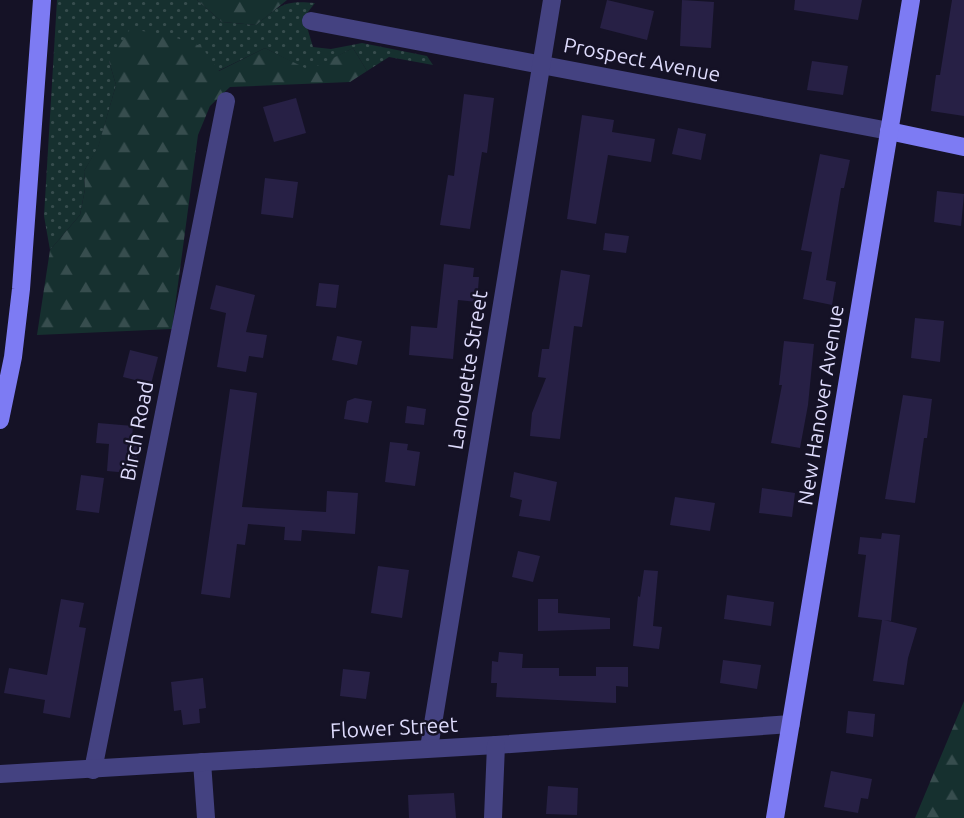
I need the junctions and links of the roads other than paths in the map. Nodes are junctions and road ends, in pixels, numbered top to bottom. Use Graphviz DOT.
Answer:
graph roads {
  1 [pos="42,0"];
  2 [pos="552,0"];
  3 [pos="911,0"];
  4 [pos="311,21"];
  5 [pos="541,64"];
  6 [pos="226,101"];
  7 [pos="889,131"];
  8 [pos="964,147"];
  9 [pos="0,420"];
  10 [pos="791,724"];
  11 [pos="496,745"];
  12 [pos="429,748"];
  13 [pos="202,762"];
  14 [pos="93,770"];
  15 [pos="0,774"];
  16 [pos="206,818"];
  17 [pos="493,818"];
  18 [pos="775,818"];
  1 -- 9 [label="main road"];
  2 -- 5 [label="street, Lanouette Street"];
  3 -- 7 [label="main road, New Hanover Avenue"];
  4 -- 5 [label="street, Prospect Avenue"];
  5 -- 7 [label="street, Prospect Avenue"];
  5 -- 12 [label="street, Lanouette Street"];
  6 -- 14 [label="street, Birch Road"];
  7 -- 8 [label="main road, Prospect Avenue"];
  7 -- 10 [label="main road, New Hanover Avenue"];
  10 -- 11 [label="street, Flower Street"];
  10 -- 18 [label="main road, New Hanover Avenue"];
  11 -- 12 [label="street, Flower Street"];
  11 -- 17 [label="street"];
  12 -- 13 [label="street, Flower Street"];
  13 -- 14 [label="street, Flower Street"];
  13 -- 16 [label="street"];
  14 -- 15 [label="street, Flower Street"];
}
